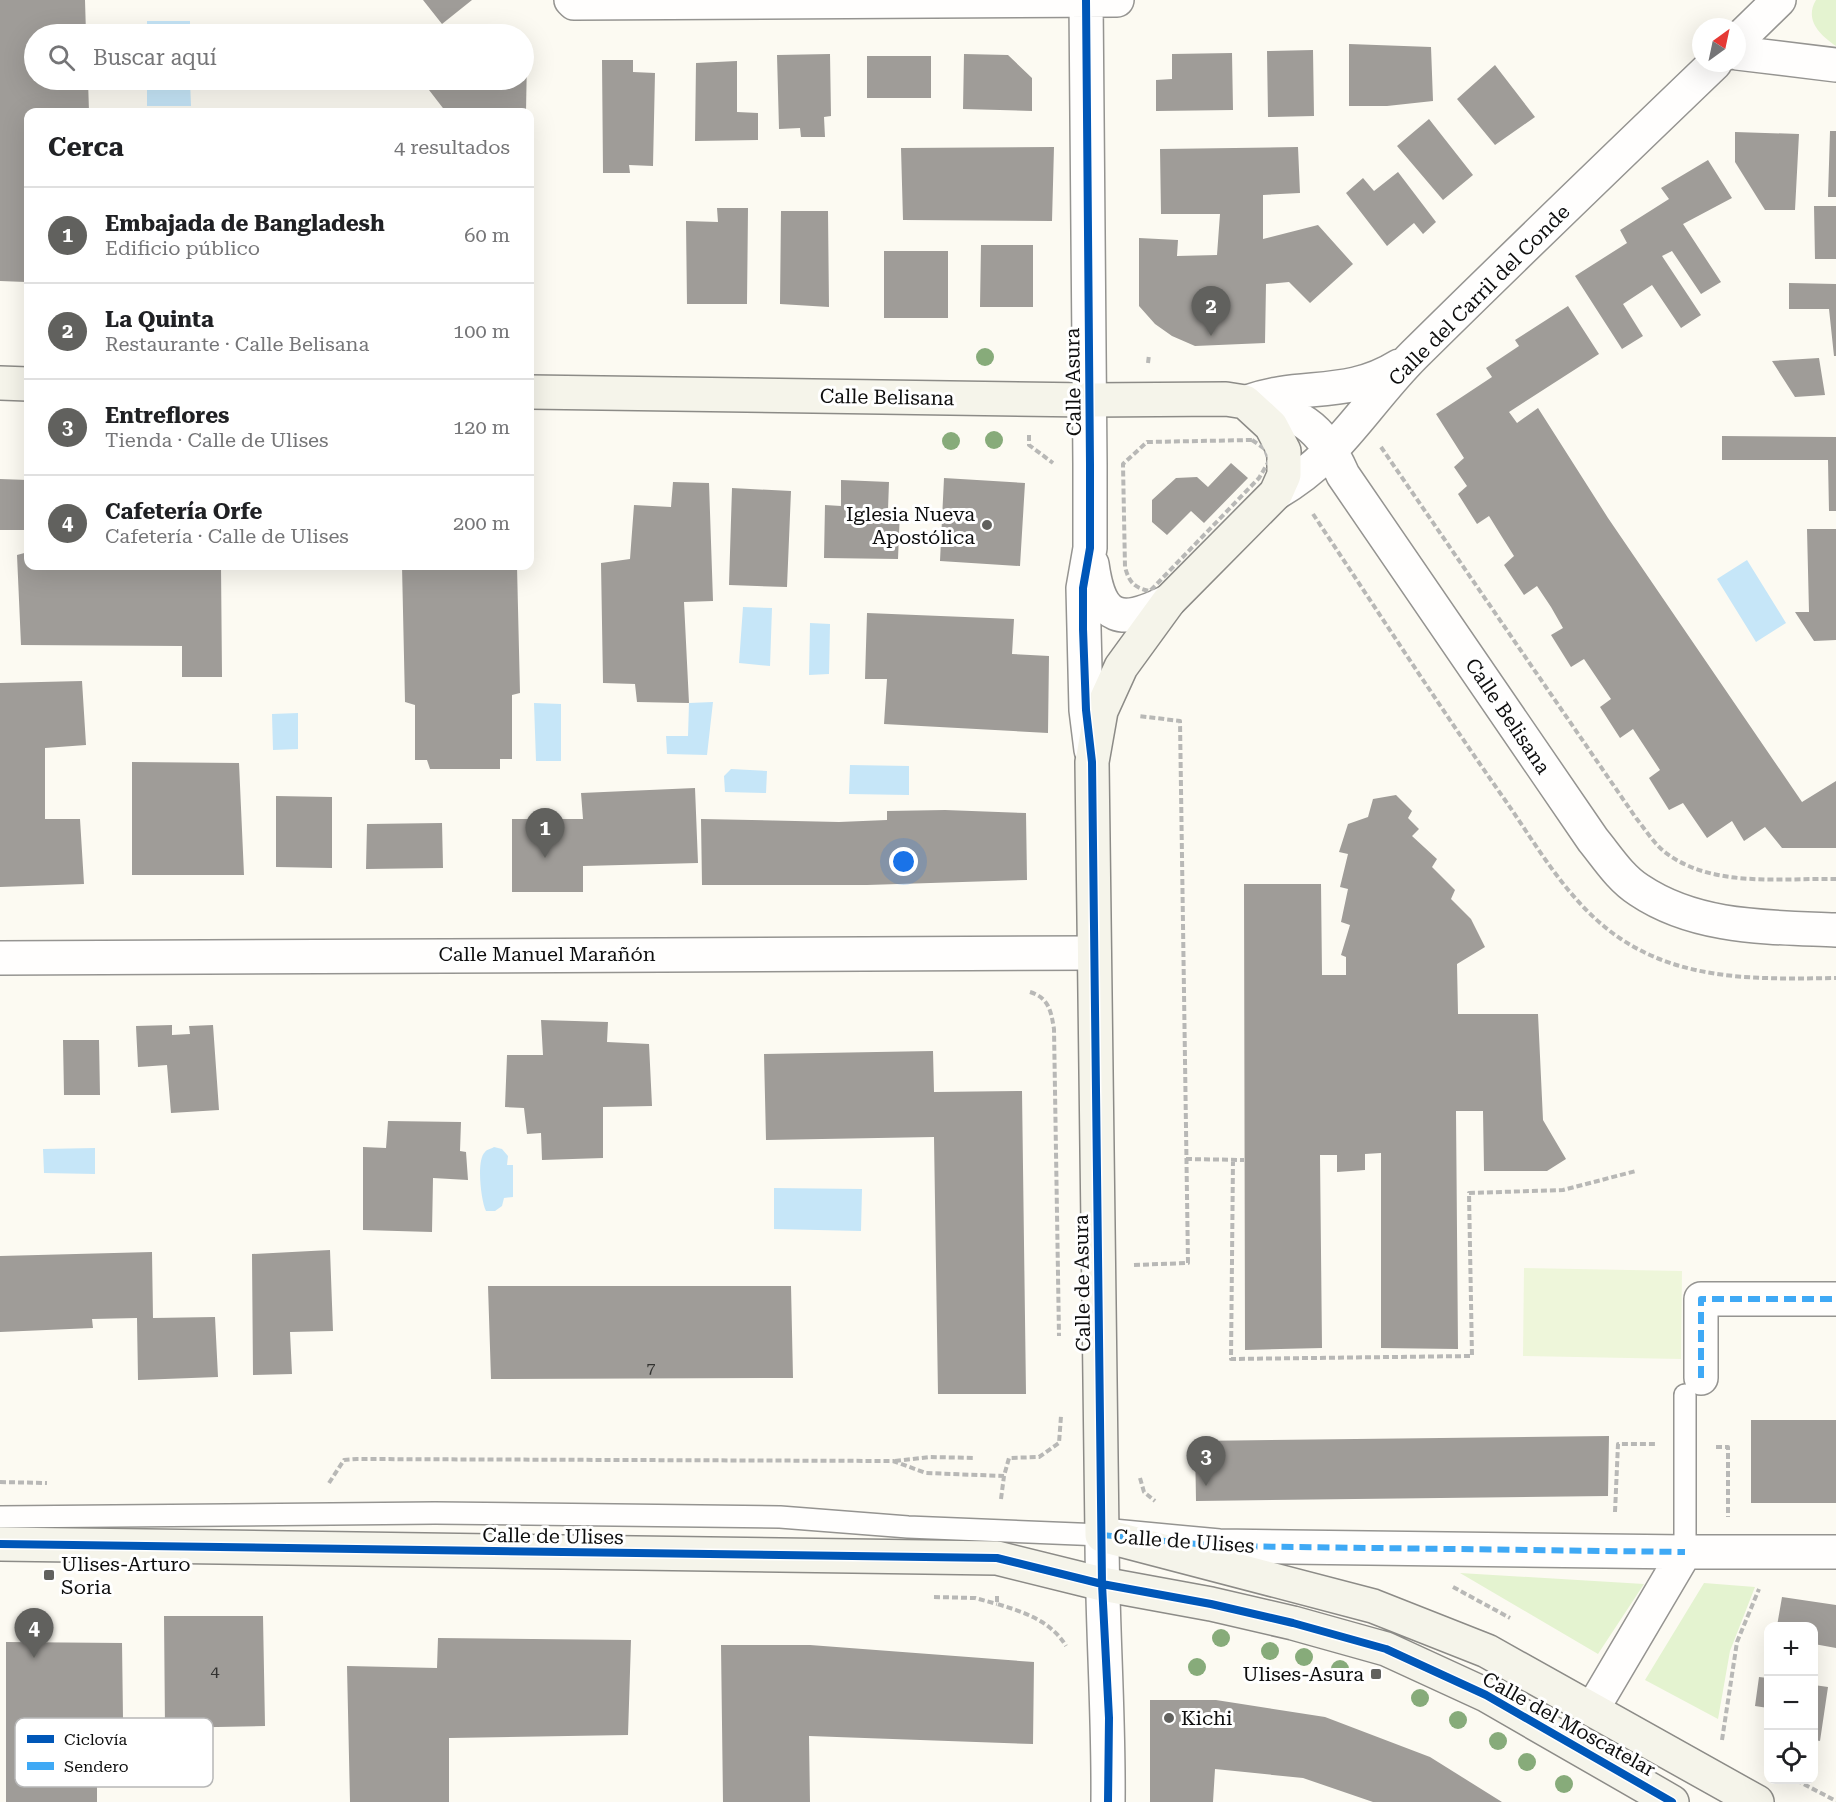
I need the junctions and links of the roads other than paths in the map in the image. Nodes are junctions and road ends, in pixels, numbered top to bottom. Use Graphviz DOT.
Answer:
graph roads {
  1 [pos="571,0"];
  2 [pos="1096,0"];
  3 [pos="1779,0"];
  4 [pos="1746,32"];
  5 [pos="1746,54"];
  6 [pos="1836,65"];
  7 [pos="1706,72"];
  8 [pos="1411,358"];
  9 [pos="0,383"];
  10 [pos="24,384"];
  11 [pos="534,392"];
  12 [pos="1089,400"];
  13 [pos="1245,402"];
  14 [pos="1333,452"];
  15 [pos="1276,493"];
  16 [pos="1090,548"];
  17 [pos="1169,602"];
  18 [pos="1092,762"];
  19 [pos="1836,930"];
  20 [pos="1094,953"];
  21 [pos="0,958"];
  22 [pos="1836,1299"];
  23 [pos="1693,1387"];
  24 [pos="0,1517"];
  25 [pos="1102,1535"];
  26 [pos="0,1544"];
  27 [pos="1685,1552"];
  28 [pos="1836,1552"];
  29 [pos="1102,1584"];
  30 [pos="1593,1708"];
  31 [pos="1108,1802"];
  32 [pos="1672,1802"];
  33 [pos="1757,1802"];
  1 -- 2 [label="street"];
  2 -- 12 [label="street, Calle Asura"];
  3 -- 4 [label="street"];
  5 -- 6 [label="street"];
  7 -- 8 [label="street, Calle del Carril del Conde"];
  8 -- 13 [label="street, Calle Belisana"];
  8 -- 14 [label="street, Calle del Carril del Conde"];
  9 -- 10 [label="street"];
  11 -- 12 [label="street, Calle Belisana"];
  12 -- 13 [label="street, Calle Belisana"];
  12 -- 16 [label="street, Calle Asura"];
  13 -- 14 [label="street, Calle Belisana"];
  13 -- 15 [label="street"];
  14 -- 15 [label="street, Calle del Carril del Conde"];
  14 -- 19 [label="street, Calle Belisana"];
  15 -- 17 [label="street, Calle del Carril del Conde"];
  16 -- 17 [label="street"];
  16 -- 18 [label="street, Calle Asura"];
  17 -- 18 [label="street, Calle del Carril del Conde"];
  18 -- 20 [label="street, Calle de Asura"];
  20 -- 21 [label="street, Calle Manuel Marañón"];
  20 -- 25 [label="street, Calle de Asura"];
  22 -- 23 [label="street"];
  23 -- 27 [label="lane"];
  24 -- 25 [label="lane, Calle de Ulises"];
  25 -- 27 [label="street, Calle de Ulises"];
  25 -- 29 [label="street, Calle de Asura"];
  25 -- 30 [label="street, Calle del Moscatelar"];
  26 -- 29 [label="street, Calle de Ulises"];
  27 -- 28 [label="street, Calle de Ulises"];
  27 -- 30 [label="street"];
  29 -- 31 [label="street, Calle de Asura"];
  29 -- 32 [label="street, Calle del Moscatelar"];
  30 -- 33 [label="street, Calle del Moscatelar"];
}
